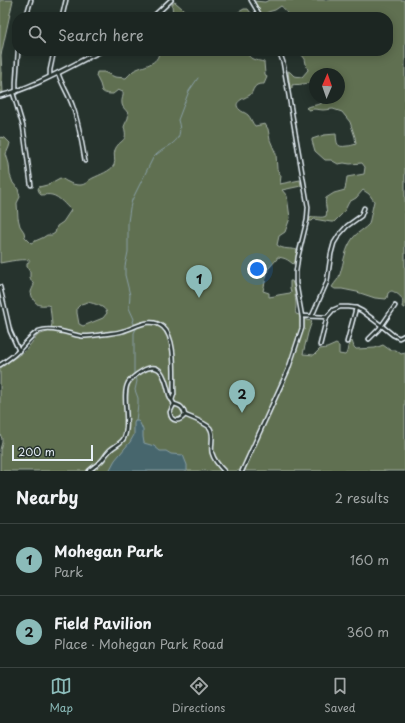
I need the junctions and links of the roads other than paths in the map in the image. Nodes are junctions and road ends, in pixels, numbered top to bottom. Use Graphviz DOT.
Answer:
graph roads {
  1 [pos="30,0"];
  2 [pos="66,0"];
  3 [pos="171,0"];
  4 [pos="251,0"];
  5 [pos="27,12"];
  6 [pos="63,12"];
  7 [pos="158,12"];
  8 [pos="258,12"];
  9 [pos="18,56"];
  10 [pos="53,56"];
  11 [pos="91,56"];
  12 [pos="281,56"];
  13 [pos="58,72"];
  14 [pos="50,76"];
  15 [pos="14,93"];
  16 [pos="0,96"];
  17 [pos="85,161"];
  18 [pos="31,185"];
  19 [pos="364,208"];
  20 [pos="0,287"];
  21 [pos="395,306"];
  22 [pos="356,308"];
  23 [pos="302,316"];
  24 [pos="312,316"];
  25 [pos="327,317"];
  26 [pos="382,326"];
  27 [pos="405,335"];
  28 [pos="369,339"];
  29 [pos="347,342"];
  30 [pos="320,344"];
  31 [pos="19,351"];
  32 [pos="0,365"];
  33 [pos="172,400"];
  34 [pos="174,404"];
  35 [pos="185,415"];
  36 [pos="89,471"];
  37 [pos="224,471"];
  38 [pos="242,471"];
  1 -- 5 [label="street"];
  2 -- 6 [label="street"];
  3 -- 7 [label="main road"];
  4 -- 8 [label="street"];
  9 -- 15 [label="street"];
  10 -- 14 [label="street"];
  11 -- 13 [label="main road"];
  12 -- 23 [label="street"];
  13 -- 14 [label="main road"];
  13 -- 17 [label="street"];
  14 -- 15 [label="main road"];
  15 -- 16 [label="main road"];
  15 -- 18 [label="street"];
  19 -- 24 [label="street"];
  20 -- 31 [label="street"];
  21 -- 26 [label="street"];
  22 -- 25 [label="street"];
  22 -- 26 [label="street"];
  22 -- 29 [label="street"];
  23 -- 24 [label="street"];
  23 -- 38 [label="street"];
  24 -- 25 [label="street"];
  25 -- 30 [label="street"];
  26 -- 27 [label="street"];
  26 -- 28 [label="street"];
  31 -- 32 [label="street"];
  31 -- 33 [label="street"];
  33 -- 34 [label="street"];
  33 -- 36 [label="street"];
  34 -- 35 [label="street"];
  34 -- 35 [label="street"];
  35 -- 37 [label="street"];
}
